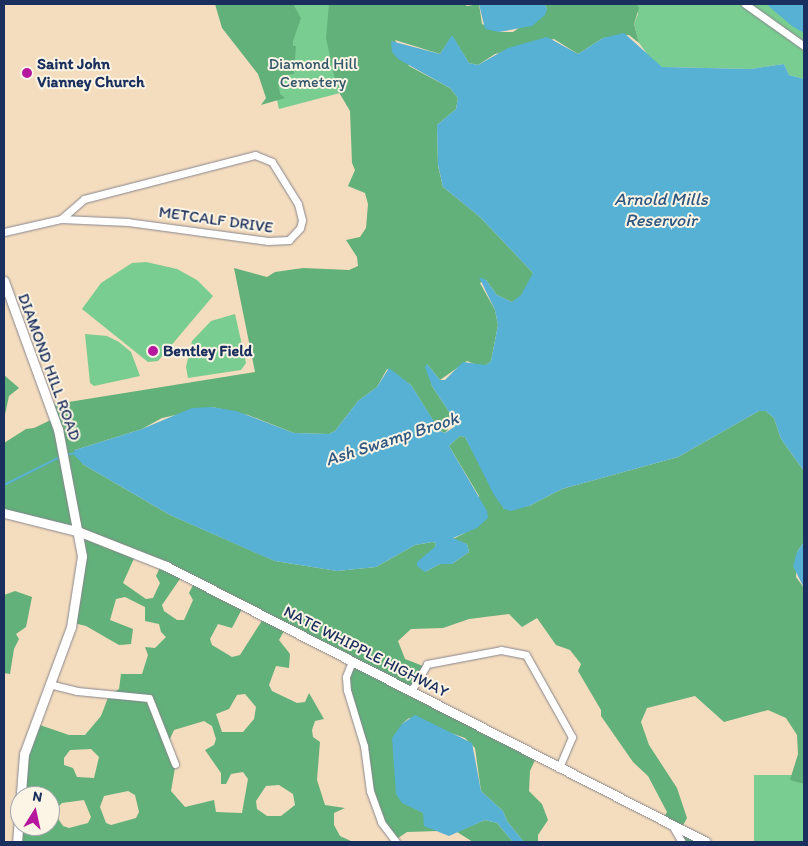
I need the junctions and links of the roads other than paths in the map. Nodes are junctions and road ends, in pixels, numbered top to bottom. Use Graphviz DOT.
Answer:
graph roads {
  1 [pos="745,4"];
  2 [pos="804,46"];
  3 [pos="61,219"];
  4 [pos="4,232"];
  5 [pos="4,281"];
  6 [pos="4,513"];
  7 [pos="80,532"];
  8 [pos="352,661"];
  9 [pos="49,684"];
  10 [pos="411,691"];
  11 [pos="174,764"];
  12 [pos="559,768"];
  13 [pos="672,825"];
  14 [pos="17,842"];
  15 [pos="396,842"];
  16 [pos="682,842"];
  17 [pos="706,842"];
  1 -- 2 [label="street"];
  3 -- 3 [label="street, METCALF DRIVE"];
  3 -- 4 [label="street, METCALF DRIVE"];
  5 -- 7 [label="main road, DIAMOND HILL ROAD"];
  6 -- 7 [label="main road, NATE WHIPPLE HIGHWAY"];
  7 -- 8 [label="main road, NATE WHIPPLE HIGHWAY"];
  7 -- 9 [label="main road, DIAMOND HILL ROAD"];
  8 -- 10 [label="main road, NATE WHIPPLE HIGHWAY"];
  8 -- 15 [label="street"];
  9 -- 11 [label="street"];
  9 -- 14 [label="main road, DIAMOND HILL ROAD"];
  10 -- 12 [label="main road, NATE WHIPPLE HIGHWAY"];
  10 -- 12 [label="street"];
  12 -- 13 [label="main road, NATE WHIPPLE HIGHWAY"];
  13 -- 16 [label="street"];
  13 -- 17 [label="main road, NATE WHIPPLE HIGHWAY"];
}
